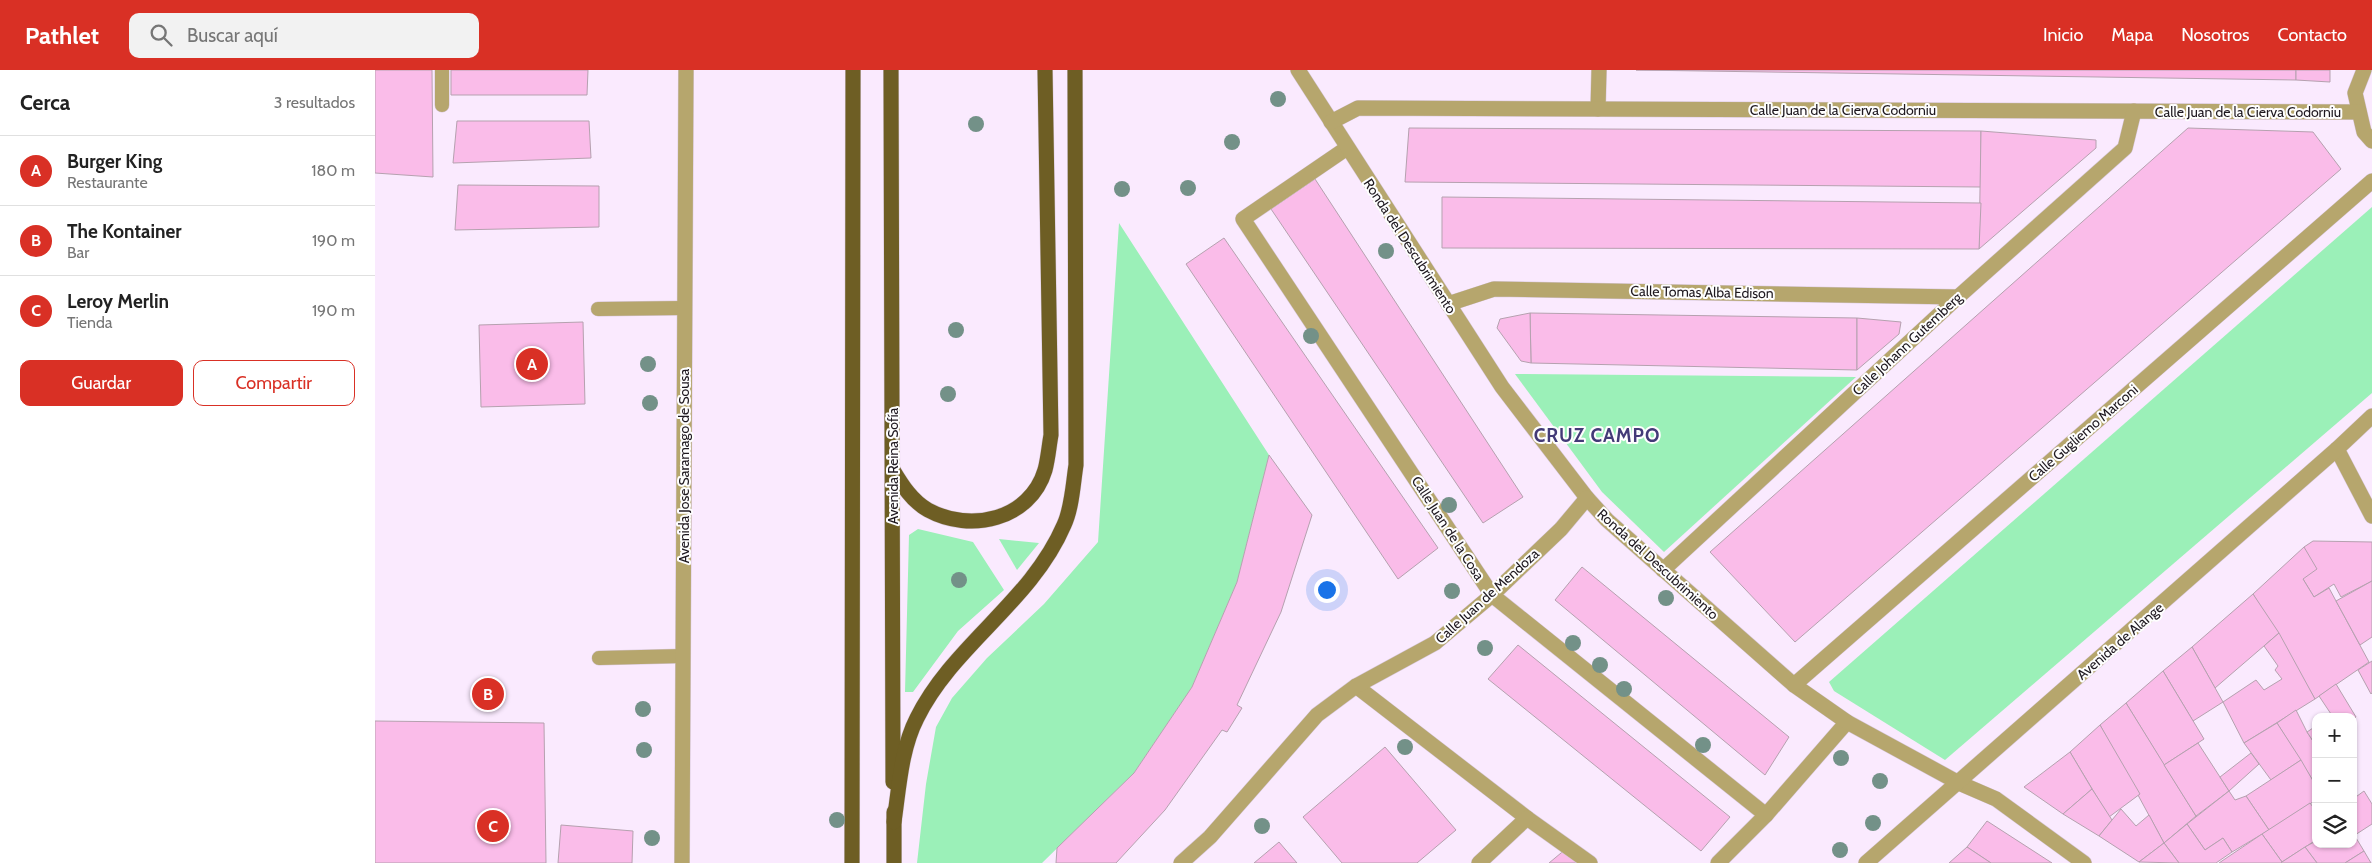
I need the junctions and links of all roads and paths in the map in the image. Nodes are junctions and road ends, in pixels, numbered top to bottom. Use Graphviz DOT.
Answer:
graph roads {
  1 [pos="442,70"];
  2 [pos="685,70"];
  3 [pos="853,70"];
  4 [pos="891,70"];
  5 [pos="1045,70"];
  6 [pos="1075,70"];
  7 [pos="1298,70"];
  8 [pos="1599,70"];
  9 [pos="2364,70"];
  10 [pos="442,105"];
  11 [pos="1598,109"];
  12 [pos="2135,111"];
  13 [pos="2359,112"];
  14 [pos="1331,122"];
  15 [pos="2372,141"];
  16 [pos="1347,148"];
  17 [pos="2372,181"];
  18 [pos="1958,297"];
  19 [pos="1448,304"];
  20 [pos="684,308"];
  21 [pos="598,309"];
  22 [pos="2372,416"];
  23 [pos="2337,449"];
  24 [pos="893,470"];
  25 [pos="1587,498"];
  26 [pos="2372,516"];
  27 [pos="1663,570"];
  28 [pos="1492,595"];
  29 [pos="683,656"];
  30 [pos="599,658"];
  31 [pos="1794,685"];
  32 [pos="1357,686"];
  33 [pos="1847,722"];
  34 [pos="1959,782"];
  35 [pos="1766,815"];
  36 [pos="1527,818"];
  37 [pos="893,822"];
  38 [pos="682,863"];
  39 [pos="852,863"];
  40 [pos="893,863"];
  41 [pos="1181,863"];
  42 [pos="1479,863"];
  43 [pos="1590,863"];
  44 [pos="1718,863"];
  45 [pos="1866,863"];
  46 [pos="2084,863"];
  1 -- 10 [label="lane"];
  2 -- 20 [label="street, Avenida Jose Saramago de Sousa"];
  3 -- 39 [label="highway"];
  4 -- 24 [label="highway, Avenida Reina Sofía"];
  5 -- 24 [label="highway"];
  6 -- 37 [label="highway"];
  7 -- 14 [label="street, Ronda del Descubrimiento"];
  8 -- 11 [label="street"];
  9 -- 13 [label="street"];
  11 -- 12 [label="street, Calle Juan de la Cierva Codorniu"];
  11 -- 14 [label="street, Calle Juan de la Cierva Codorniu"];
  12 -- 13 [label="street, Calle Juan de la Cierva Codorniu"];
  12 -- 18 [label="street, Calle Johann Gutemberg"];
  13 -- 15 [label="street"];
  14 -- 16 [label="street, Ronda del Descubrimiento"];
  16 -- 19 [label="street, Ronda del Descubrimiento"];
  16 -- 28 [label="street, Calle Juan de la Cosa"];
  17 -- 31 [label="street, Calle Gugliemo Marconi"];
  18 -- 19 [label="street, Calle Tomas Alba Edison"];
  18 -- 27 [label="street, Calle Johann Gutemberg"];
  19 -- 25 [label="street, Ronda del Descubrimiento"];
  20 -- 21 [label="lane"];
  20 -- 29 [label="street, Avenida Jose Saramago de Sousa"];
  22 -- 23 [label="street, Avenida de Alange"];
  23 -- 26 [label="street"];
  23 -- 34 [label="street, Avenida de Alange"];
  24 -- 37 [label="highway, Avenida Reina Sofía"];
  25 -- 27 [label="street, Ronda del Descubrimiento"];
  25 -- 28 [label="street, Calle Juan de Mendoza"];
  27 -- 31 [label="street, Ronda del Descubrimiento"];
  28 -- 32 [label="street, Calle Juan de Mendoza"];
  28 -- 35 [label="street, Calle Juan de la Cosa"];
  29 -- 30 [label="lane"];
  29 -- 38 [label="street, Avenida Jose Saramago de Sousa"];
  31 -- 33 [label="street, Ronda del Descubrimiento"];
  32 -- 36 [label="street"];
  32 -- 41 [label="street, Calle Juan de Mendoza"];
  33 -- 34 [label="street, Ronda del Descubrimiento"];
  33 -- 35 [label="street"];
  34 -- 45 [label="street, Avenida de Alange"];
  34 -- 46 [label="street, Ronda del Descubrimiento"];
  35 -- 44 [label="street"];
  36 -- 42 [label="street"];
  36 -- 43 [label="street"];
  37 -- 40 [label="highway, Avenida Reina Sofía"];
}
